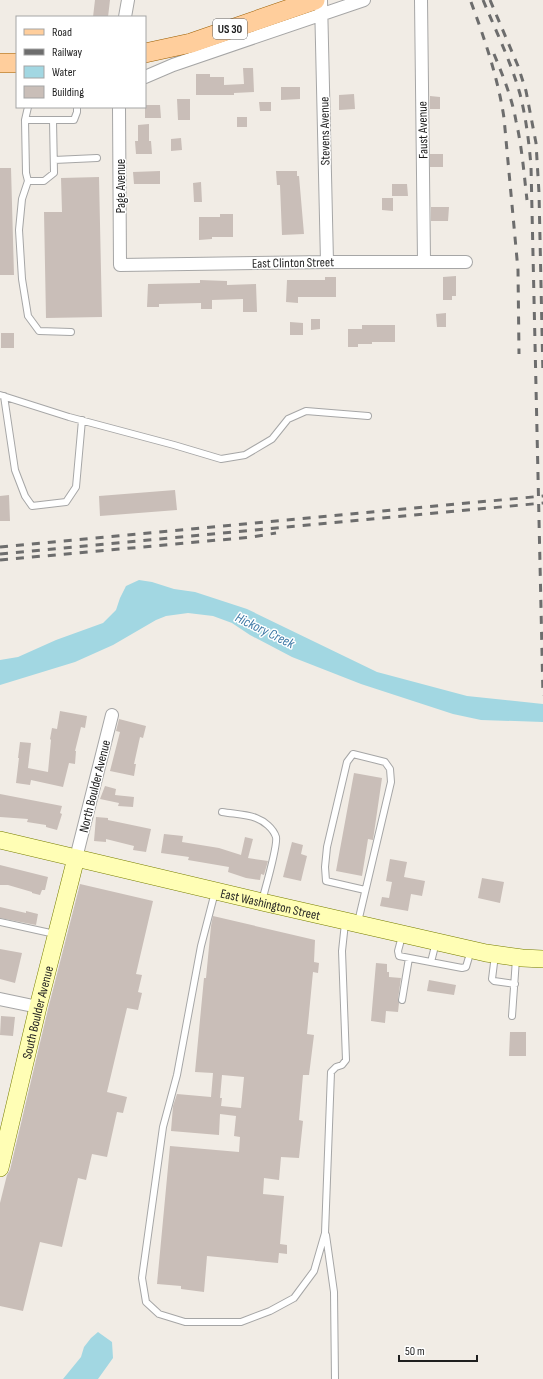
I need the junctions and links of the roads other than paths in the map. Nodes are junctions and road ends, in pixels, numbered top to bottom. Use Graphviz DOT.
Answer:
graph roads {
  1 [pos="128,0"];
  2 [pos="320,0"];
  3 [pos="364,0"];
  4 [pos="421,0"];
  5 [pos="318,7"];
  6 [pos="125,16"];
  7 [pos="146,53"];
  8 [pos="0,63"];
  9 [pos="16,63"];
  10 [pos="146,77"];
  11 [pos="28,108"];
  12 [pos="77,108"];
  13 [pos="119,108"];
  14 [pos="25,120"];
  15 [pos="53,120"];
  16 [pos="97,158"];
  17 [pos="54,160"];
  18 [pos="28,181"];
  19 [pos="424,261"];
  20 [pos="327,262"];
  21 [pos="466,262"];
  22 [pos="120,265"];
  23 [pos="70,332"];
  24 [pos="2,395"];
  25 [pos="368,416"];
  26 [pos="82,420"];
  27 [pos="112,715"];
  28 [pos="222,812"];
  29 [pos="0,840"];
  30 [pos="76,858"];
  31 [pos="365,890"];
  32 [pos="215,891"];
  33 [pos="262,902"];
  34 [pos="0,922"];
  35 [pos="351,923"];
  36 [pos="402,934"];
  37 [pos="56,935"];
  38 [pos="436,942"];
  39 [pos="471,950"];
  40 [pos="495,955"];
  41 [pos="516,957"];
  42 [pos="409,958"];
  43 [pos="543,959"];
  44 [pos="431,962"];
  45 [pos="514,984"];
  46 [pos="0,998"];
  47 [pos="402,1000"];
  48 [pos="38,1007"];
  49 [pos="512,1016"];
  50 [pos="3,1140"];
  51 [pos="0,1168"];
  52 [pos="325,1233"];
  53 [pos="335,1379"];
  1 -- 6 [label="street"];
  2 -- 5 [label="street, Stevens Avenue"];
  3 -- 5 [label="street"];
  4 -- 19 [label="street, Faust Avenue"];
  5 -- 7 [label="main road, US 30"];
  5 -- 10 [label="street"];
  5 -- 20 [label="street, Stevens Avenue"];
  8 -- 9 [label="main road"];
  11 -- 14 [label="lane"];
  12 -- 15 [label="lane"];
  13 -- 22 [label="street, Page Avenue"];
  14 -- 15 [label="lane"];
  14 -- 18 [label="lane"];
  15 -- 17 [label="lane"];
  16 -- 17 [label="lane"];
  17 -- 18 [label="lane"];
  18 -- 23 [label="lane"];
  19 -- 20 [label="street, East Clinton Street"];
  19 -- 21 [label="street, East Clinton Street"];
  20 -- 22 [label="street, East Clinton Street"];
  24 -- 26 [label="lane"];
  24 -- 26 [label="lane"];
  25 -- 26 [label="lane"];
  27 -- 30 [label="street, North Boulder Avenue"];
  28 -- 33 [label="lane"];
  29 -- 30 [label="street, East Washington Street"];
  30 -- 32 [label="street, East Washington Street"];
  30 -- 37 [label="street, South Boulder Avenue"];
  31 -- 31 [label="lane"];
  31 -- 35 [label="lane"];
  32 -- 33 [label="street, East Washington Street"];
  32 -- 52 [label="lane"];
  33 -- 35 [label="street, East Washington Street"];
  34 -- 37 [label="lane"];
  35 -- 36 [label="street, East Washington Street"];
  35 -- 52 [label="lane"];
  36 -- 38 [label="street, East Washington Street"];
  36 -- 42 [label="lane"];
  37 -- 48 [label="street, South Boulder Avenue"];
  38 -- 39 [label="street, East Washington Street"];
  38 -- 44 [label="lane"];
  39 -- 40 [label="street, East Washington Street"];
  39 -- 44 [label="lane"];
  40 -- 41 [label="street, East Washington Street"];
  40 -- 45 [label="lane"];
  41 -- 43 [label="street, East Washington Street"];
  41 -- 45 [label="lane"];
  42 -- 44 [label="lane"];
  42 -- 47 [label="lane"];
  45 -- 49 [label="lane"];
  46 -- 48 [label="street"];
  48 -- 50 [label="street, South Boulder Avenue"];
  50 -- 51 [label="street, South Boulder Avenue"];
  52 -- 53 [label="lane"];
}
